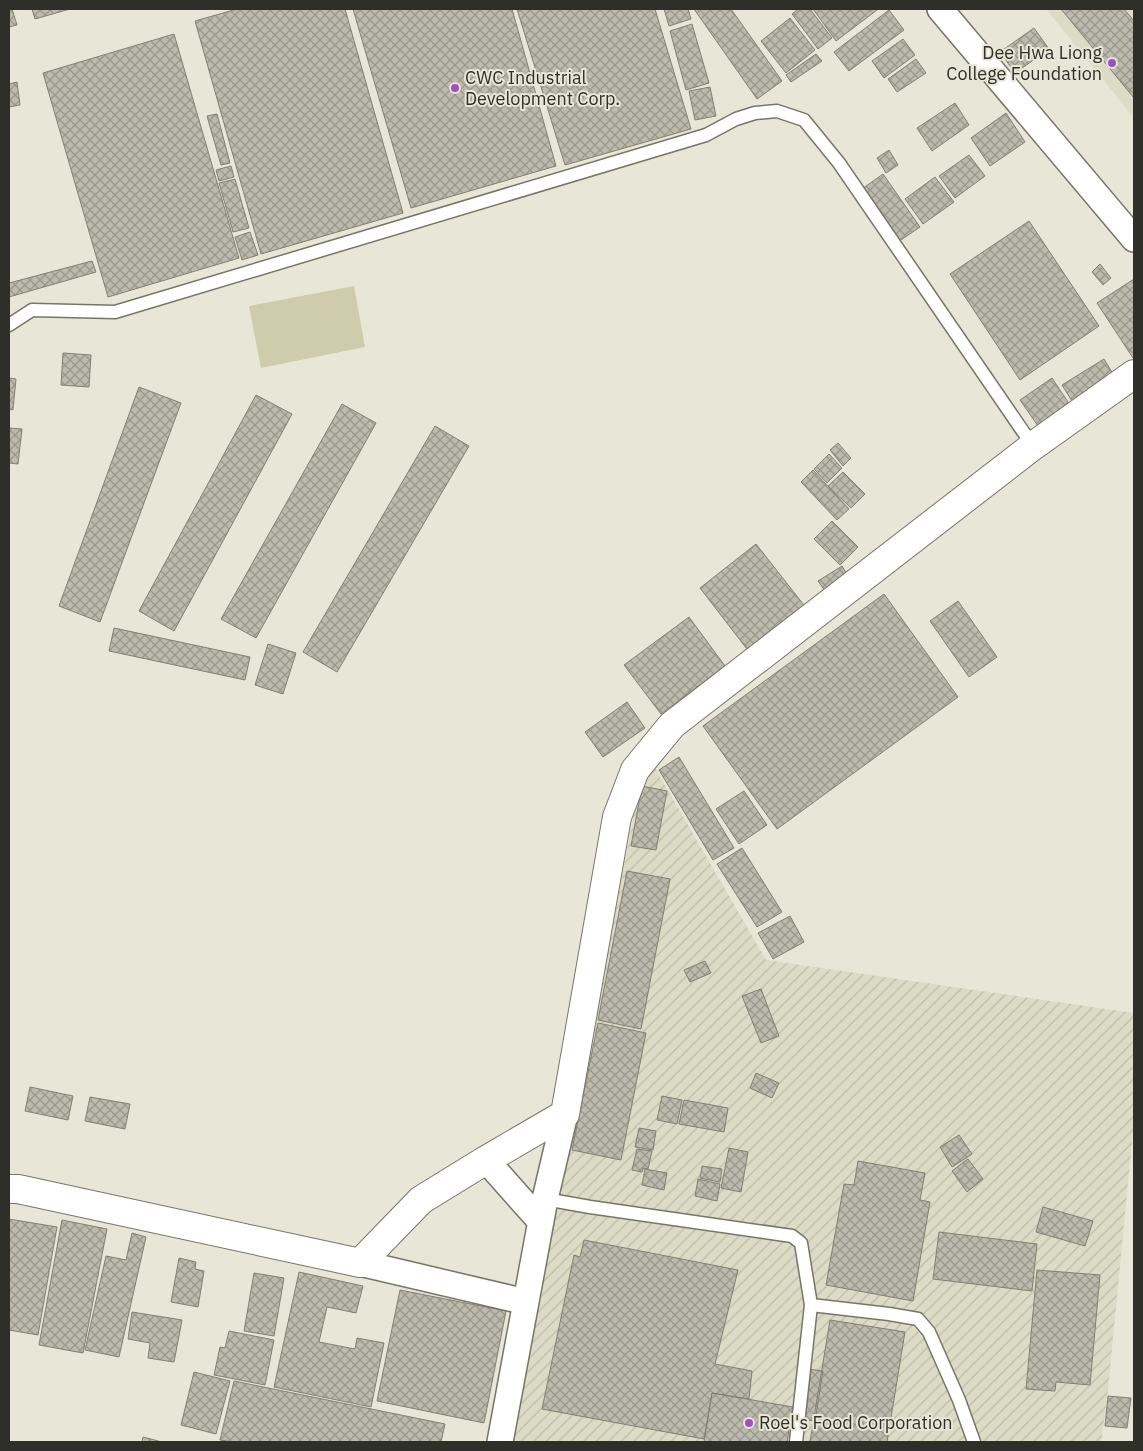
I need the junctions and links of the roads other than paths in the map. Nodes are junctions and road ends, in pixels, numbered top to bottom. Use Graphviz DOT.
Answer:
graph roads {
  1 [pos="940,9"];
  2 [pos="1134,239"];
  3 [pos="9,324"];
  4 [pos="1134,374"];
  5 [pos="1033,446"];
  6 [pos="565,1114"];
  7 [pos="486,1160"];
  8 [pos="9,1189"];
  9 [pos="543,1210"];
  10 [pos="360,1263"];
  11 [pos="526,1302"];
  12 [pos="811,1305"];
  13 [pos="500,1442"];
  14 [pos="796,1442"];
  15 [pos="974,1442"];
  1 -- 2 [label="street"];
  3 -- 5 [label="lane"];
  4 -- 5 [label="street"];
  5 -- 6 [label="street"];
  6 -- 7 [label="street"];
  6 -- 9 [label="street"];
  7 -- 9 [label="street"];
  7 -- 10 [label="street"];
  8 -- 10 [label="street"];
  9 -- 11 [label="street"];
  9 -- 12 [label="lane"];
  10 -- 11 [label="street"];
  11 -- 13 [label="street"];
  12 -- 14 [label="lane"];
  12 -- 15 [label="lane"];
}
